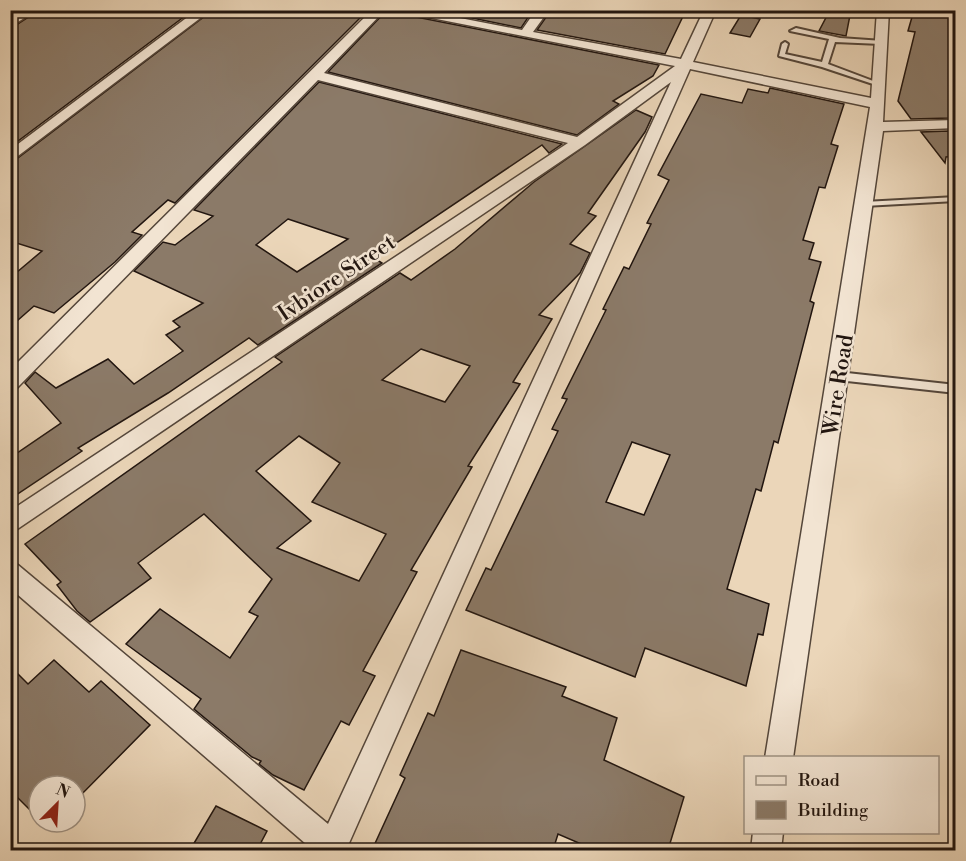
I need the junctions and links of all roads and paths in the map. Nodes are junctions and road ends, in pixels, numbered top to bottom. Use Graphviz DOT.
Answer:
graph roads {
  1 [pos="31,10"];
  2 [pos="205,10"];
  3 [pos="380,10"];
  4 [pos="397,10"];
  5 [pos="543,10"];
  6 [pos="710,10"];
  7 [pos="883,10"];
  8 [pos="10,23"];
  9 [pos="793,31"];
  10 [pos="525,34"];
  11 [pos="837,39"];
  12 [pos="881,42"];
  13 [pos="785,44"];
  14 [pos="685,64"];
  15 [pos="824,65"];
  16 [pos="315,75"];
  17 [pos="878,94"];
  18 [pos="956,124"];
  19 [pos="876,127"];
  20 [pos="580,142"];
  21 [pos="10,158"];
  22 [pos="956,199"];
  23 [pos="864,204"];
  24 [pos="838,376"];
  25 [pos="10,384"];
  26 [pos="956,389"];
  27 [pos="10,524"];
  28 [pos="10,573"];
  29 [pos="779,756"];
  30 [pos="768,834"];
  31 [pos="331,848"];
  32 [pos="766,850"];
  1 -- 8 [label="street"];
  2 -- 21 [label="street"];
  3 -- 16 [label="street"];
  4 -- 10 [label="street"];
  5 -- 10 [label="street"];
  6 -- 14 [label="street"];
  7 -- 12 [label="street, Wire Road"];
  9 -- 11 [label="lane"];
  10 -- 14 [label="street"];
  11 -- 12 [label="lane"];
  11 -- 15 [label="lane"];
  12 -- 17 [label="street, Wire Road"];
  13 -- 15 [label="lane"];
  14 -- 17 [label="street"];
  14 -- 20 [label="street, Ivbiore Street"];
  14 -- 31 [label="street"];
  15 -- 17 [label="lane"];
  16 -- 20 [label="street"];
  16 -- 25 [label="street"];
  17 -- 19 [label="street, Wire Road"];
  18 -- 19 [label="street"];
  19 -- 23 [label="street, Wire Road"];
  20 -- 27 [label="street, Ivbiore Street"];
  22 -- 23 [label="lane"];
  23 -- 24 [label="street, Wire Road"];
  24 -- 26 [label="lane"];
  24 -- 29 [label="street, Wire Road"];
  28 -- 31 [label="street"];
  30 -- 32 [label="street"];
}
